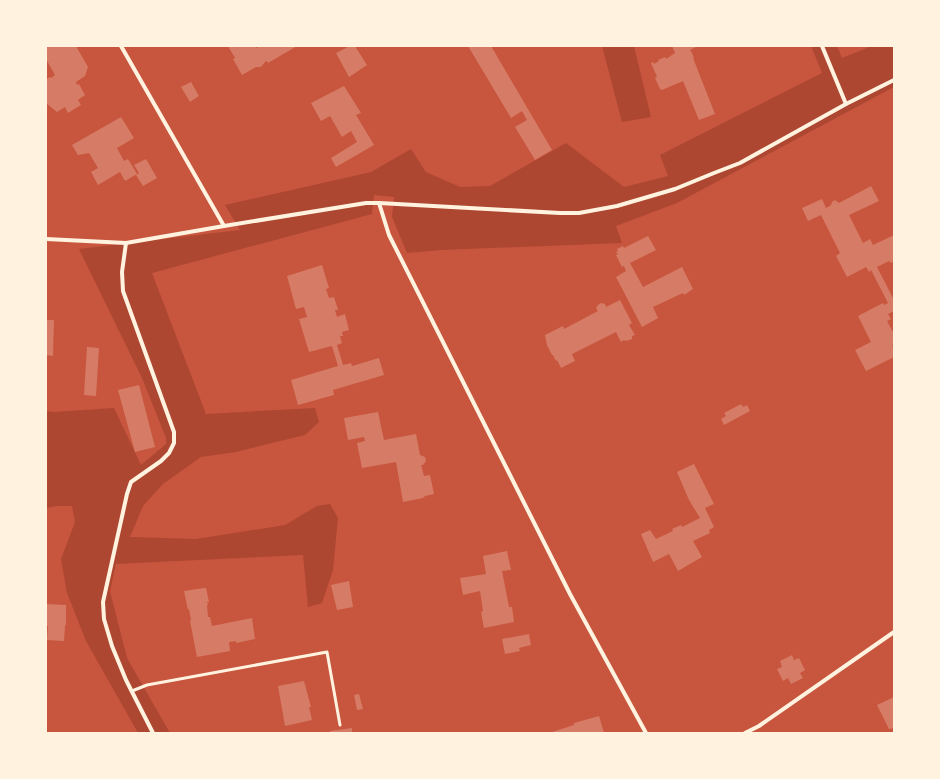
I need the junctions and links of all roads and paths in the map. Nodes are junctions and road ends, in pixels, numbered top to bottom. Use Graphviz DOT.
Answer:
graph roads {
  1 [pos="121,46"];
  2 [pos="822,46"];
  3 [pos="894,80"];
  4 [pos="846,104"];
  5 [pos="378,202"];
  6 [pos="224,226"];
  7 [pos="46,239"];
  8 [pos="126,243"];
  9 [pos="894,632"];
  10 [pos="132,691"];
  11 [pos="340,725"];
  12 [pos="153,733"];
  13 [pos="646,733"];
  14 [pos="745,733"];
  1 -- 6 [label="street"];
  2 -- 4 [label="street"];
  3 -- 4 [label="street"];
  4 -- 5 [label="street"];
  5 -- 6 [label="street"];
  5 -- 13 [label="street"];
  6 -- 8 [label="street"];
  7 -- 8 [label="street"];
  8 -- 10 [label="street"];
  9 -- 14 [label="street"];
  10 -- 11 [label="lane"];
  10 -- 12 [label="street"];
}
